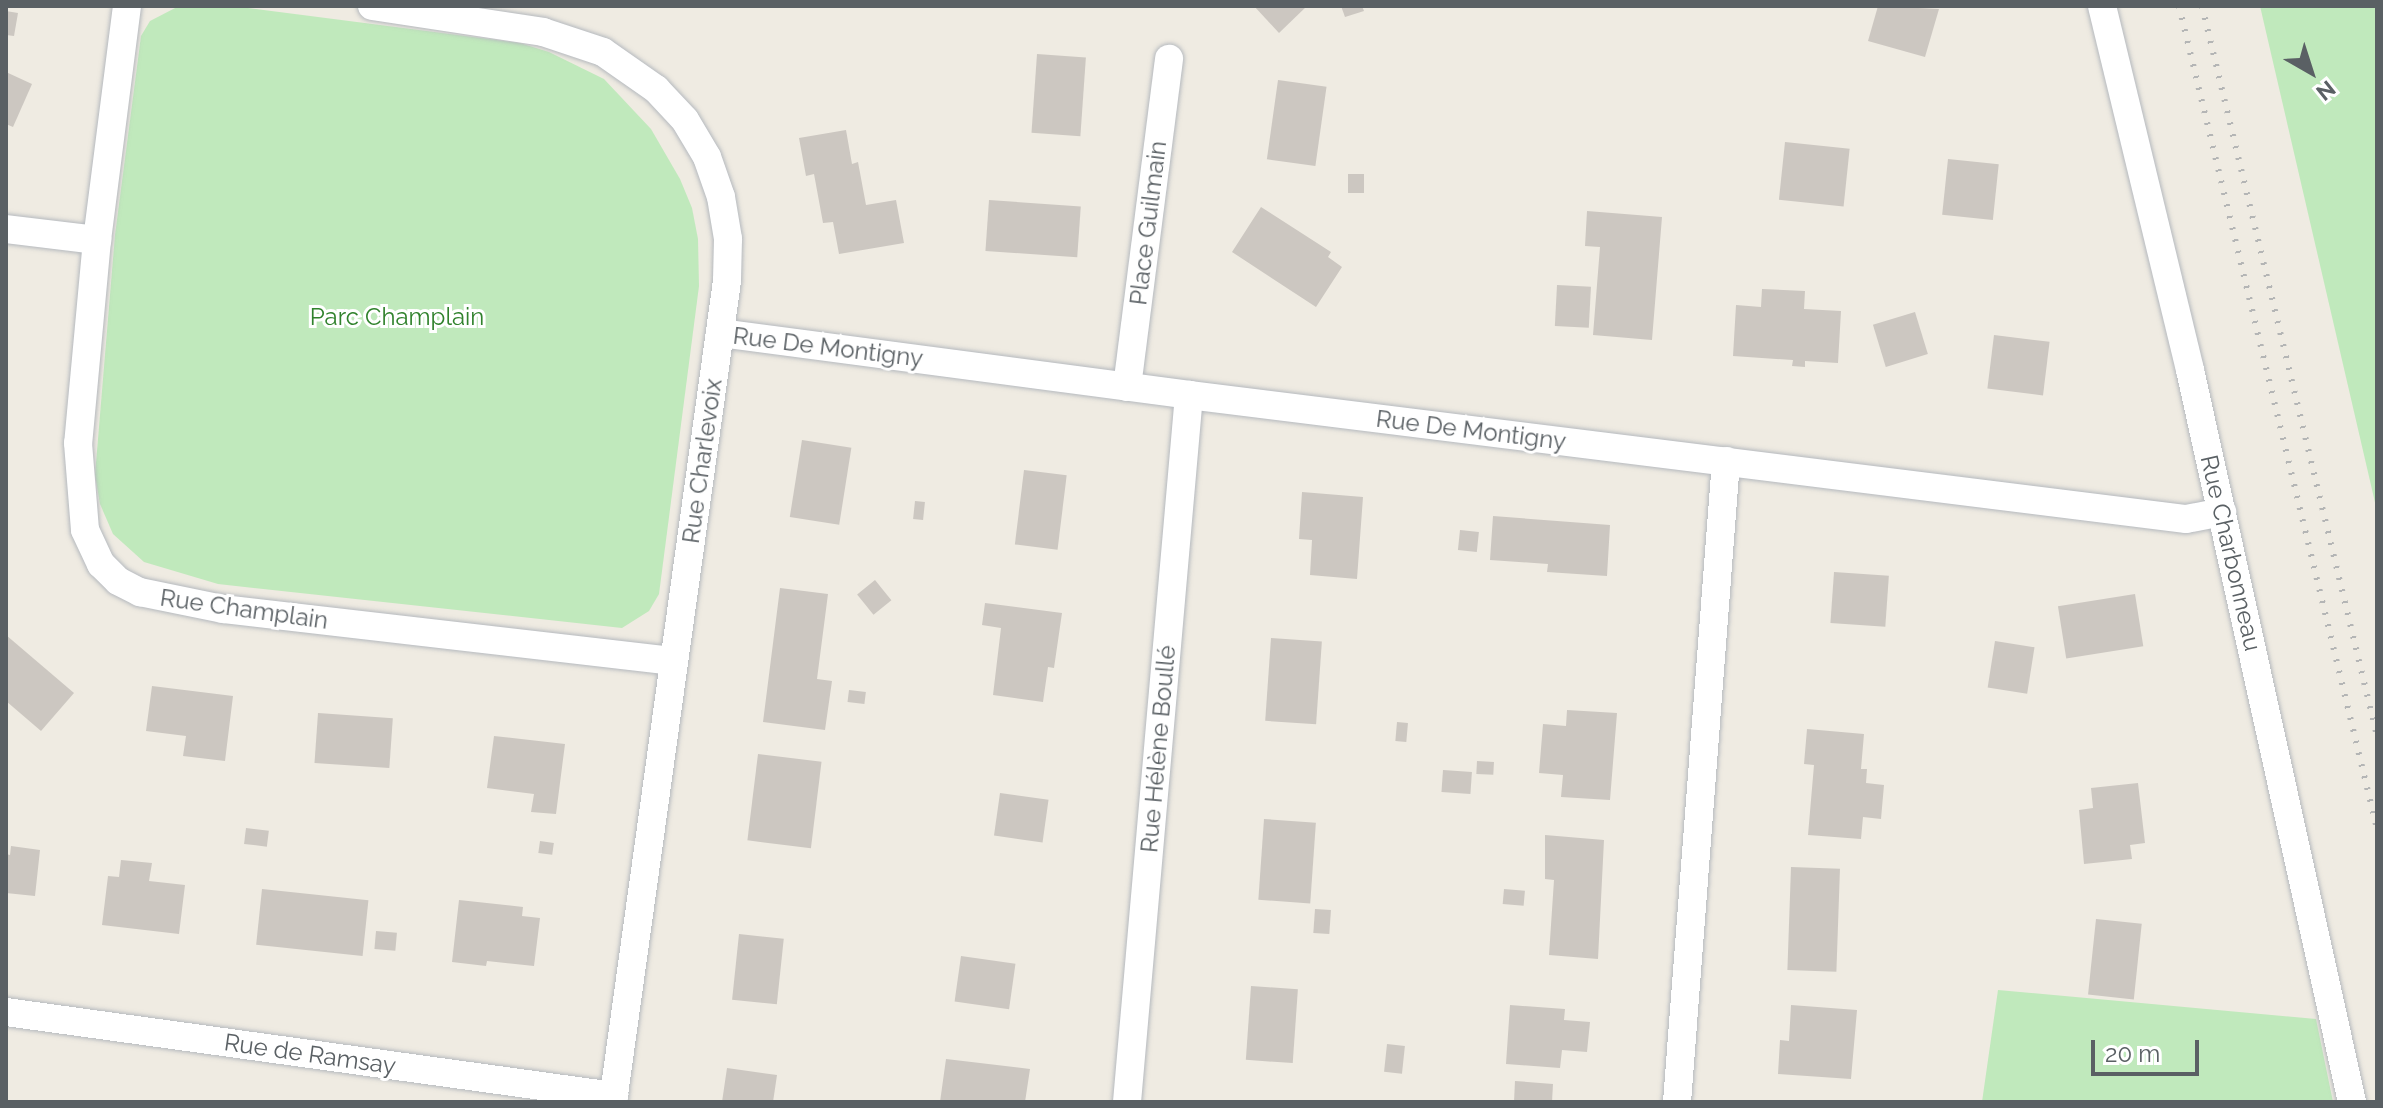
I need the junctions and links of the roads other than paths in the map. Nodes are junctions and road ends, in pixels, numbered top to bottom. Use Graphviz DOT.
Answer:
graph roads {
  1 [pos="127,6"];
  2 [pos="372,6"];
  3 [pos="2102,6"];
  4 [pos="1169,59"];
  5 [pos="6,229"];
  6 [pos="97,240"];
  7 [pos="720,333"];
  8 [pos="1127,387"];
  9 [pos="1189,395"];
  10 [pos="1726,461"];
  11 [pos="2222,512"];
  12 [pos="673,661"];
  13 [pos="6,1012"];
  14 [pos="614,1099"];
  15 [pos="1127,1102"];
  16 [pos="1677,1102"];
  17 [pos="2352,1102"];
  1 -- 6 [label="street, Rue Champlain"];
  2 -- 7 [label="street, Rue Charlevoix"];
  3 -- 11 [label="street, Rue Charbonneau"];
  4 -- 8 [label="street, Place Guilmain"];
  5 -- 6 [label="street"];
  6 -- 12 [label="street, Rue Champlain"];
  7 -- 8 [label="street, Rue De Montigny"];
  7 -- 12 [label="street, Rue Charlevoix"];
  8 -- 9 [label="street, Rue De Montigny"];
  9 -- 10 [label="street, Rue De Montigny"];
  9 -- 15 [label="street, Rue Hélène Boullé"];
  10 -- 11 [label="street, Rue De Montigny"];
  10 -- 16 [label="street"];
  11 -- 17 [label="street, Rue Charbonneau"];
  12 -- 14 [label="street, Rue Charlevoix"];
  13 -- 14 [label="street, Rue de Ramsay"];
}
